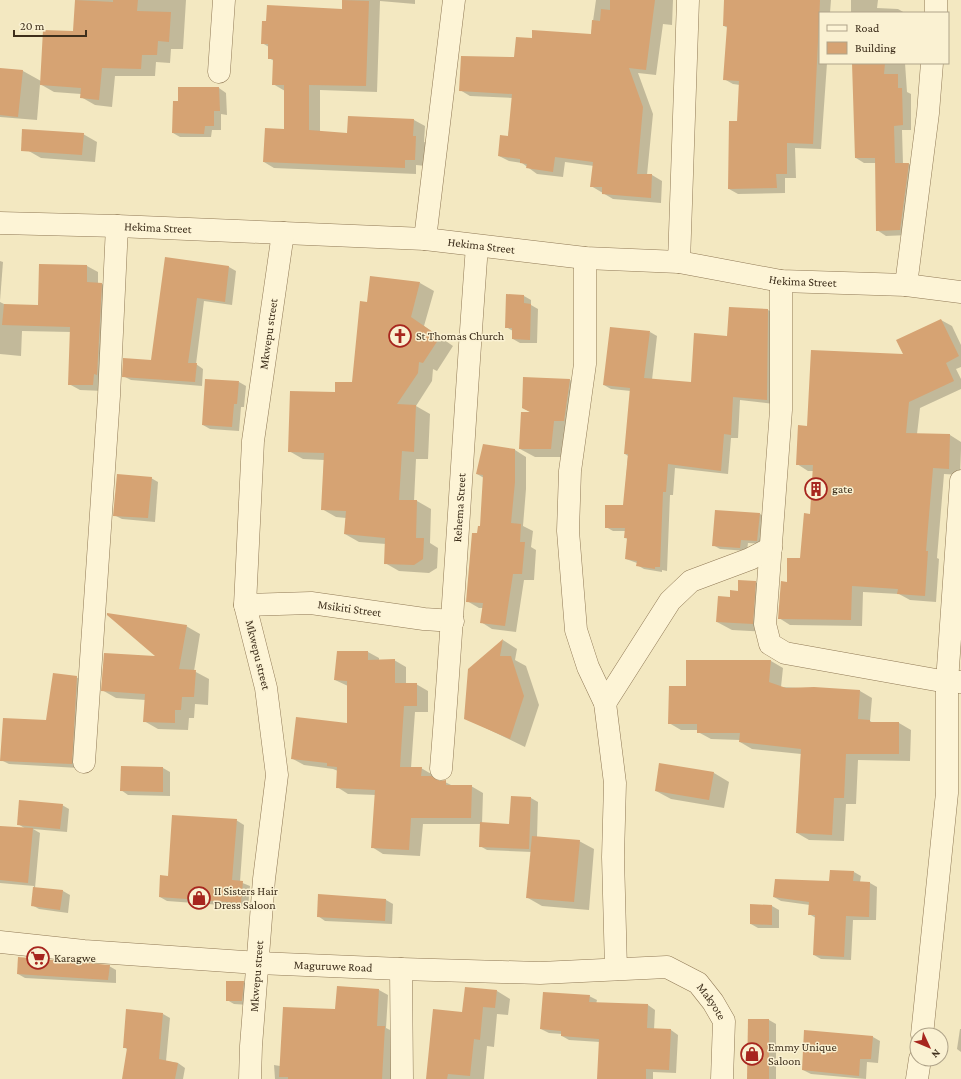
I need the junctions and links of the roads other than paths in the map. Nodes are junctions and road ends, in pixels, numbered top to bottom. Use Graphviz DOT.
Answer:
graph roads {
  1 [pos="224,0"];
  2 [pos="454,0"];
  3 [pos="688,0"];
  4 [pos="936,0"];
  5 [pos="936,12"];
  6 [pos="932,64"];
  7 [pos="218,72"];
  8 [pos="0,224"];
  9 [pos="118,226"];
  10 [pos="282,233"];
  11 [pos="425,239"];
  12 [pos="477,246"];
  13 [pos="585,258"];
  14 [pos="679,262"];
  15 [pos="781,281"];
  16 [pos="906,286"];
  17 [pos="961,292"];
  18 [pos="961,481"];
  19 [pos="772,548"];
  20 [pos="245,605"];
  21 [pos="453,621"];
  22 [pos="954,682"];
  23 [pos="605,703"];
  24 [pos="84,762"];
  25 [pos="441,769"];
  26 [pos="0,942"];
  27 [pos="258,963"];
  28 [pos="667,967"];
  29 [pos="401,969"];
  30 [pos="616,969"];
  31 [pos="923,1027"];
  32 [pos="919,1067"];
  33 [pos="250,1079"];
  34 [pos="402,1079"];
  35 [pos="722,1079"];
  36 [pos="917,1079"];
  1 -- 7 [label="street"];
  2 -- 11 [label="street"];
  3 -- 14 [label="street"];
  4 -- 5 [label="street"];
  6 -- 16 [label="street"];
  8 -- 9 [label="street, Hekima Street"];
  9 -- 10 [label="street, Hekima Street"];
  9 -- 24 [label="street"];
  10 -- 11 [label="street, Hekima Street"];
  10 -- 20 [label="street, Mkwepu street"];
  11 -- 12 [label="street, Hekima Street"];
  12 -- 13 [label="street, Hekima Street"];
  12 -- 21 [label="street, Rehema Street"];
  13 -- 14 [label="street, Hekima Street"];
  13 -- 23 [label="street"];
  14 -- 15 [label="street, Hekima Street"];
  15 -- 16 [label="street, Hekima Street"];
  15 -- 19 [label="street"];
  16 -- 17 [label="street, Hekima Street"];
  18 -- 22 [label="street"];
  19 -- 22 [label="street"];
  19 -- 23 [label="street"];
  20 -- 21 [label="street, Msikiti Street"];
  20 -- 27 [label="street, Mkwepu street"];
  21 -- 25 [label="street, Rehema Street"];
  22 -- 31 [label="street"];
  23 -- 30 [label="street"];
  26 -- 27 [label="street, Maguruwe Road"];
  27 -- 29 [label="street, Maguruwe Road"];
  27 -- 33 [label="street, Mkwepu street"];
  28 -- 30 [label="street, Maguruwe Road"];
  28 -- 35 [label="street, Makyote"];
  29 -- 30 [label="street, Maguruwe Road"];
  29 -- 34 [label="street"];
  32 -- 36 [label="street"];
}
